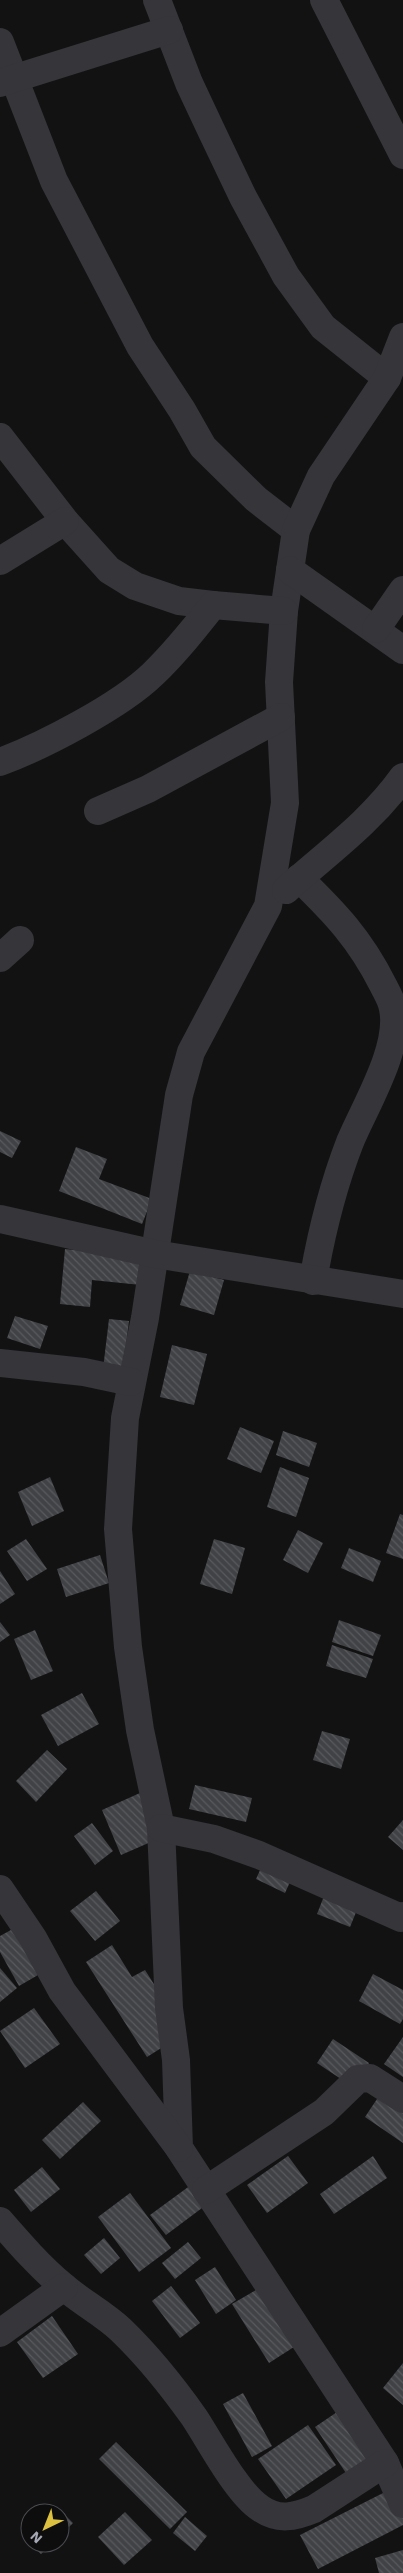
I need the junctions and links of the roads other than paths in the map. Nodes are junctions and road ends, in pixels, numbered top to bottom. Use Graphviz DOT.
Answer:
graph roads {
  1 [pos="157,0"];
  2 [pos="324,0"];
  3 [pos="170,30"];
  4 [pos="0,42"];
  5 [pos="6,80"];
  6 [pos="403,155"];
  7 [pos="403,337"];
  8 [pos="387,378"];
  9 [pos="0,437"];
  10 [pos="65,521"];
  11 [pos="296,530"];
  12 [pos="0,561"];
  13 [pos="290,570"];
  14 [pos="403,590"];
  15 [pos="213,605"];
  16 [pos="284,611"];
  17 [pos="376,629"];
  18 [pos="403,650"];
  19 [pos="281,717"];
  20 [pos="0,762"];
  21 [pos="403,777"];
  22 [pos="98,811"];
  23 [pos="299,878"];
  24 [pos="268,906"];
  25 [pos="20,940"];
  26 [pos="0,958"];
  27 [pos="0,1219"];
  28 [pos="156,1254"];
  29 [pos="313,1281"];
  30 [pos="403,1294"];
  31 [pos="0,1363"];
  32 [pos="131,1382"];
  33 [pos="161,1828"];
  34 [pos="0,1889"];
  35 [pos="402,1918"];
  36 [pos="403,2099"];
  37 [pos="179,2148"];
  38 [pos="206,2190"];
  39 [pos="0,2221"];
  40 [pos="64,2287"];
  41 [pos="0,2333"];
  42 [pos="386,2463"];
  43 [pos="403,2504"];
  1 -- 3 [label="street"];
  2 -- 6 [label="street"];
  3 -- 5 [label="street"];
  3 -- 8 [label="street"];
  4 -- 5 [label="street"];
  5 -- 11 [label="street"];
  7 -- 8 [label="street"];
  8 -- 11 [label="street"];
  9 -- 10 [label="street"];
  10 -- 12 [label="street"];
  10 -- 15 [label="street"];
  11 -- 13 [label="street"];
  13 -- 16 [label="street"];
  13 -- 17 [label="street"];
  14 -- 17 [label="street"];
  15 -- 16 [label="street"];
  15 -- 20 [label="street"];
  16 -- 19 [label="street"];
  17 -- 18 [label="street"];
  19 -- 22 [label="street"];
  19 -- 24 [label="street"];
  21 -- 23 [label="street"];
  23 -- 24 [label="street"];
  23 -- 29 [label="street"];
  24 -- 28 [label="street"];
  25 -- 26 [label="street"];
  27 -- 28 [label="street"];
  28 -- 29 [label="street"];
  28 -- 32 [label="street"];
  29 -- 30 [label="street"];
  31 -- 32 [label="street"];
  32 -- 33 [label="street"];
  33 -- 35 [label="street"];
  33 -- 37 [label="street"];
  34 -- 37 [label="street"];
  36 -- 38 [label="street"];
  37 -- 38 [label="street"];
  38 -- 42 [label="street"];
  39 -- 40 [label="street"];
  40 -- 41 [label="street"];
  40 -- 42 [label="street"];
  42 -- 43 [label="street"];
}
